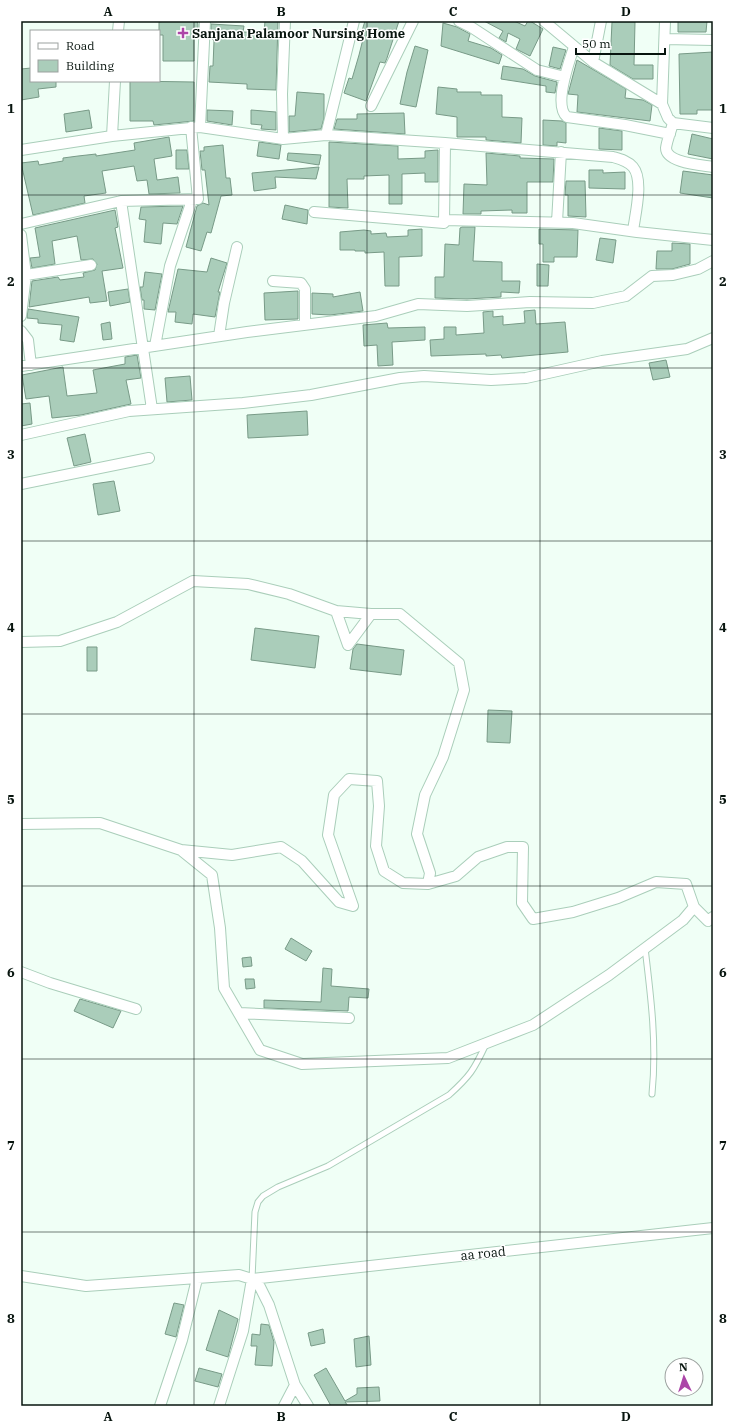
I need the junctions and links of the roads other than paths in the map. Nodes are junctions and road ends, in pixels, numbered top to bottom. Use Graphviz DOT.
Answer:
graph roads {
  1 [pos="205,21"];
  2 [pos="285,21"];
  3 [pos="354,21"];
  4 [pos="413,21"];
  5 [pos="459,21"];
  6 [pos="544,21"];
  7 [pos="601,21"];
  8 [pos="665,21"];
  9 [pos="665,39"];
  10 [pos="713,40"];
  11 [pos="574,47"];
  12 [pos="593,62"];
  13 [pos="565,77"];
  14 [pos="115,82"];
  15 [pos="662,104"];
  16 [pos="371,106"];
  17 [pos="673,123"];
  18 [pos="195,127"];
  19 [pos="713,128"];
  20 [pos="670,134"];
  21 [pos="326,135"];
  22 [pos="112,136"];
  23 [pos="282,139"];
  24 [pos="445,143"];
  25 [pos="21,150"];
  26 [pos="561,152"];
  27 [pos="713,167"];
  28 [pos="192,200"];
  29 [pos="121,201"];
  30 [pos="314,212"];
  31 [pos="444,220"];
  32 [pos="557,222"];
  33 [pos="21,224"];
  34 [pos="633,231"];
  35 [pos="21,235"];
  36 [pos="713,240"];
  37 [pos="237,248"];
  38 [pos="713,261"];
  39 [pos="91,265"];
  40 [pos="26,274"];
  41 [pos="273,281"];
  42 [pos="21,316"];
  43 [pos="305,325"];
  44 [pos="21,331"];
  45 [pos="219,336"];
  46 [pos="713,338"];
  47 [pos="155,346"];
  48 [pos="142,348"];
  49 [pos="26,365"];
  50 [pos="152,409"];
  51 [pos="21,435"];
  52 [pos="149,458"];
  53 [pos="21,484"];
  54 [pos="336,611"];
  55 [pos="371,614"];
  56 [pos="21,642"];
  57 [pos="21,824"];
  58 [pos="181,850"];
  59 [pos="428,884"];
  60 [pos="694,907"];
  61 [pos="713,917"];
  62 [pos="645,948"];
  63 [pos="21,972"];
  64 [pos="136,1009"];
  65 [pos="239,1013"];
  66 [pos="349,1018"];
  67 [pos="487,1043"];
  68 [pos="652,1094"];
  69 [pos="713,1228"];
  70 [pos="21,1276"];
  71 [pos="197,1279"];
  72 [pos="252,1279"];
  73 [pos="295,1384"];
  74 [pos="160,1406"];
  75 [pos="219,1406"];
  76 [pos="284,1406"];
  77 [pos="308,1406"];
  1 -- 18 [label="street"];
  2 -- 23 [label="street"];
  3 -- 21 [label="street"];
  4 -- 16 [label="street"];
  5 -- 13 [label="street"];
  6 -- 11 [label="street"];
  7 -- 12 [label="street"];
  8 -- 9 [label="street"];
  9 -- 10 [label="street"];
  9 -- 15 [label="street"];
  11 -- 12 [label="street"];
  11 -- 13 [label="street"];
  12 -- 15 [label="street"];
  13 -- 20 [label="street"];
  14 -- 22 [label="street"];
  15 -- 17 [label="street"];
  17 -- 19 [label="street"];
  17 -- 20 [label="street"];
  18 -- 22 [label="street"];
  18 -- 23 [label="street"];
  18 -- 28 [label="street"];
  20 -- 27 [label="street"];
  21 -- 23 [label="street"];
  21 -- 24 [label="street"];
  22 -- 25 [label="street"];
  24 -- 26 [label="street"];
  24 -- 31 [label="street"];
  26 -- 32 [label="street"];
  26 -- 34 [label="street"];
  28 -- 29 [label="street"];
  28 -- 47 [label="street"];
  29 -- 33 [label="street"];
  29 -- 48 [label="street"];
  30 -- 31 [label="street"];
  31 -- 32 [label="street"];
  32 -- 34 [label="street"];
  34 -- 36 [label="street"];
  35 -- 40 [label="street"];
  37 -- 45 [label="street"];
  38 -- 43 [label="street"];
  39 -- 40 [label="street"];
  40 -- 42 [label="street"];
  41 -- 43 [label="street"];
  43 -- 45 [label="street"];
  44 -- 49 [label="street"];
  45 -- 47 [label="street"];
  46 -- 50 [label="street"];
  47 -- 48 [label="street"];
  48 -- 49 [label="street"];
  48 -- 50 [label="street"];
  50 -- 51 [label="street"];
  52 -- 53 [label="street"];
  54 -- 55 [label="street"];
  54 -- 55 [label="street"];
  54 -- 56 [label="street"];
  55 -- 59 [label="street"];
  57 -- 58 [label="street"];
  58 -- 59 [label="street"];
  58 -- 65 [label="street"];
  59 -- 60 [label="street"];
  60 -- 61 [label="street"];
  60 -- 62 [label="street"];
  62 -- 67 [label="street"];
  62 -- 68 [label="lane"];
  63 -- 64 [label="street"];
  65 -- 66 [label="street"];
  65 -- 67 [label="street"];
  67 -- 72 [label="lane"];
  69 -- 72 [label="street, aa road"];
  70 -- 71 [label="street, aa road"];
  71 -- 72 [label="street, aa road"];
  71 -- 74 [label="street"];
  72 -- 73 [label="street"];
  72 -- 75 [label="street"];
  73 -- 76 [label="street"];
  73 -- 77 [label="street"];
}
